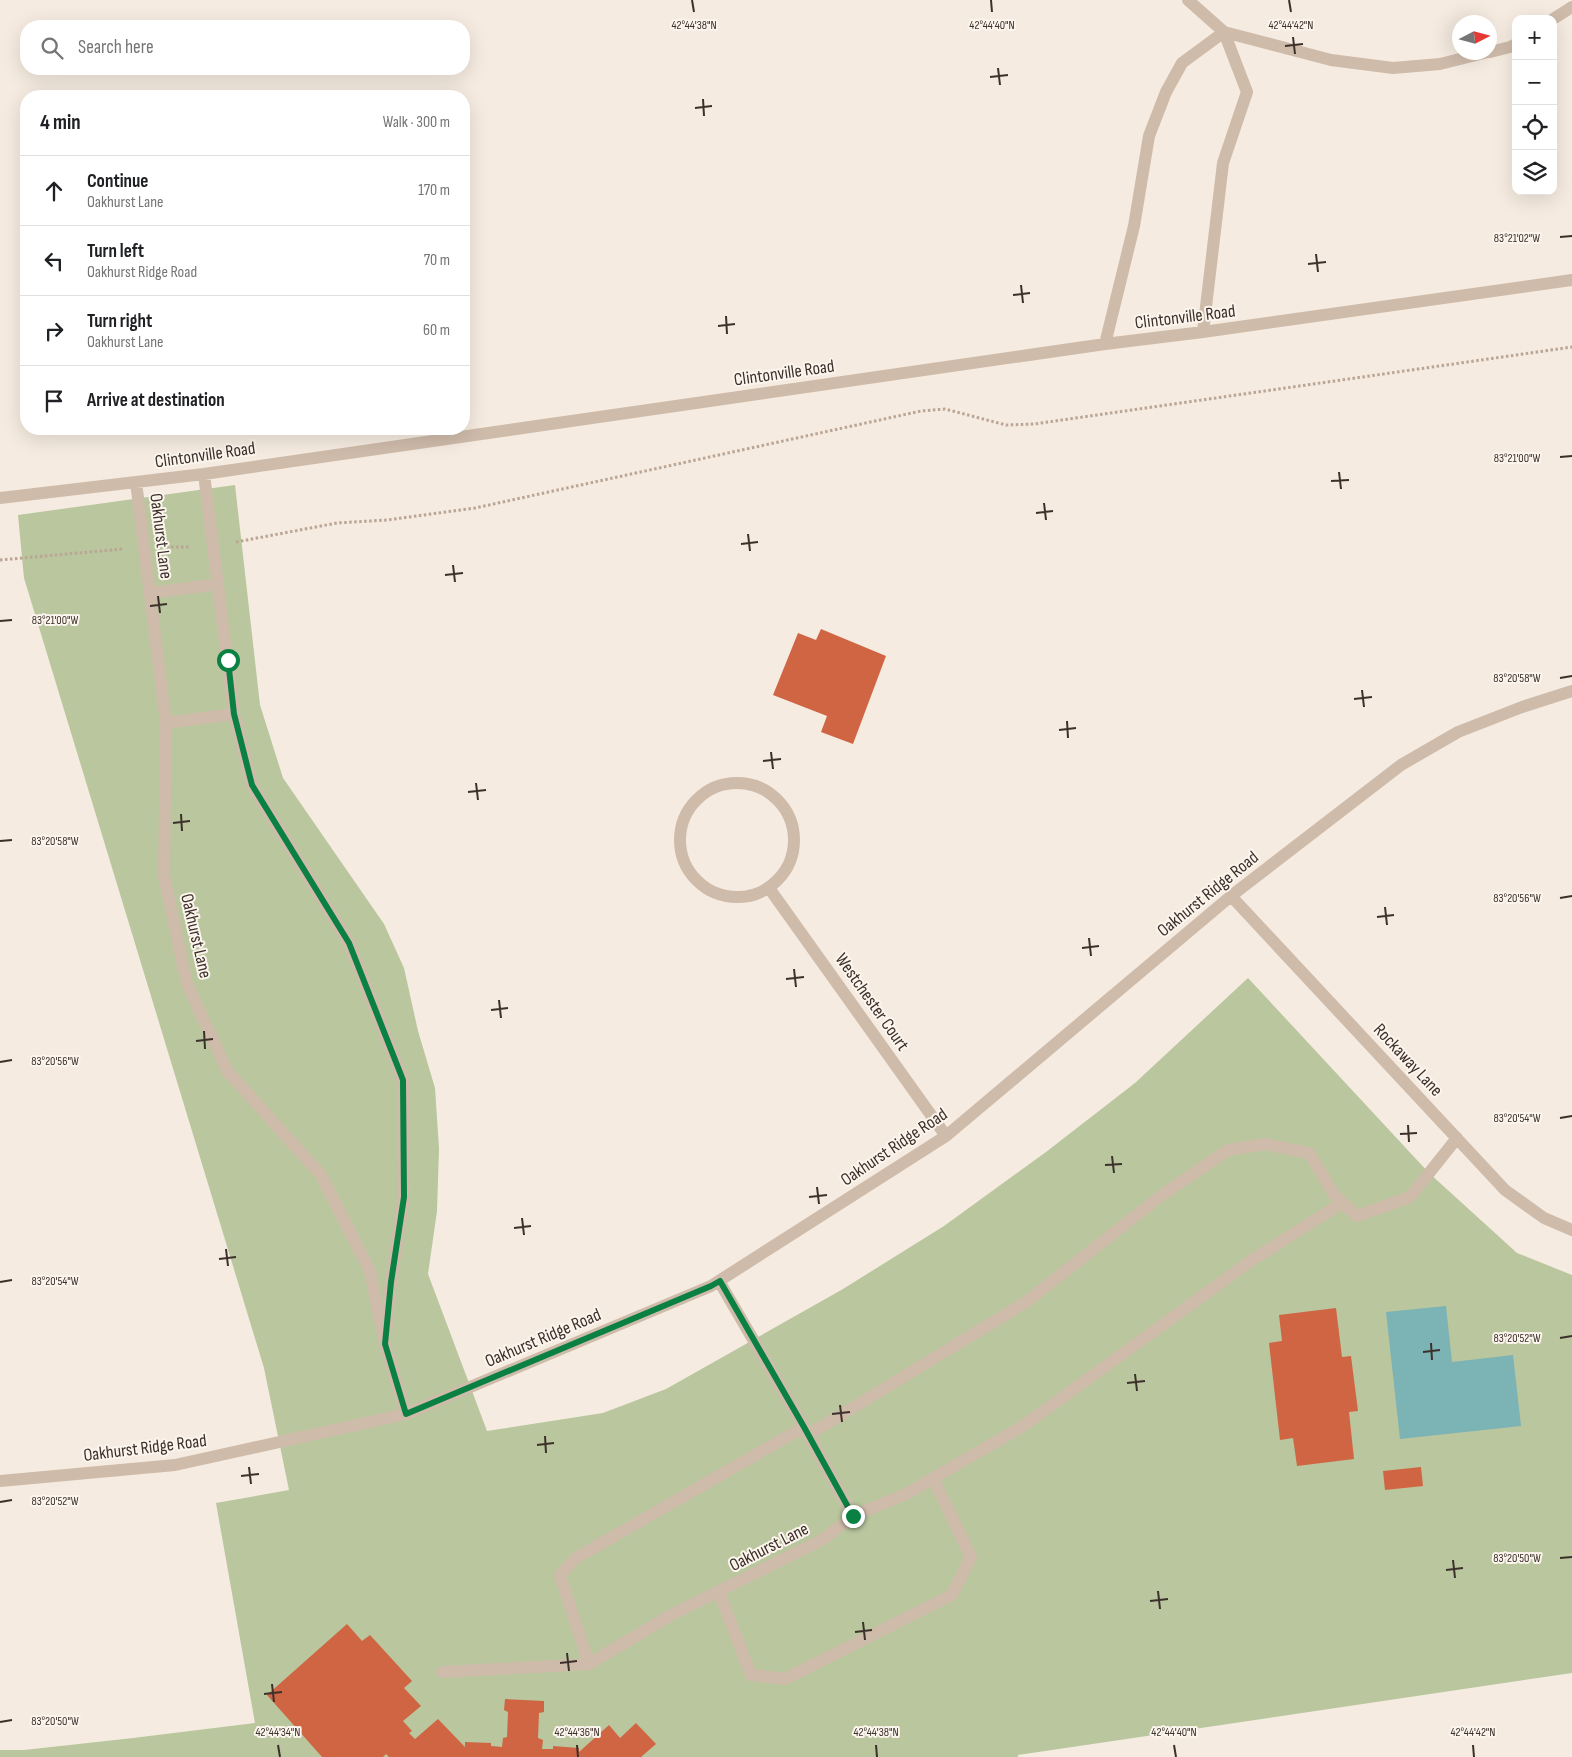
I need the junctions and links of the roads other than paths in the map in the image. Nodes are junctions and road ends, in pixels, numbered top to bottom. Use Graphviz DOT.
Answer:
graph roads {
  1 [pos="1188,0"];
  2 [pos="1572,7"];
  3 [pos="1557,16"];
  4 [pos="1224,32"];
  5 [pos="1512,46"];
  6 [pos="1497,50"];
  7 [pos="1456,60"];
  8 [pos="1572,280"];
  9 [pos="1204,332"];
  10 [pos="1105,344"];
  11 [pos="204,474"];
  12 [pos="136,482"];
  13 [pos="0,498"];
  14 [pos="218,584"];
  15 [pos="151,593"];
  16 [pos="1572,691"];
  17 [pos="234,714"];
  18 [pos="166,723"];
  19 [pos="769,888"];
  20 [pos="1231,896"];
  21 [pos="946,1136"];
  22 [pos="1457,1138"];
  23 [pos="1342,1202"];
  24 [pos="1572,1230"];
  25 [pos="720,1281"];
  26 [pos="385,1344"];
  27 [pos="406,1414"];
  28 [pos="806,1431"];
  29 [pos="933,1478"];
  30 [pos="0,1481"];
  31 [pos="853,1516"];
  32 [pos="719,1592"];
  33 [pos="589,1664"];
  34 [pos="442,1672"];
  1 -- 4 [label="street"];
  2 -- 3 [label="street"];
  4 -- 7 [label="street"];
  4 -- 9 [label="street"];
  4 -- 10 [label="street"];
  5 -- 6 [label="street"];
  8 -- 9 [label="street, Clintonville Road"];
  9 -- 10 [label="street, Clintonville Road"];
  10 -- 11 [label="street, Clintonville Road"];
  11 -- 12 [label="street, Clintonville Road"];
  11 -- 14 [label="street, Oakhurst Lane"];
  12 -- 13 [label="street, Clintonville Road"];
  12 -- 15 [label="street, Oakhurst Lane"];
  14 -- 15 [label="street"];
  14 -- 17 [label="street, Oakhurst Lane"];
  15 -- 18 [label="street, Oakhurst Lane"];
  16 -- 20 [label="street, Oakhurst Ridge Road"];
  17 -- 18 [label="street"];
  17 -- 26 [label="street, Oakhurst Lane"];
  18 -- 26 [label="street, Oakhurst Lane"];
  19 -- 19 [label="street"];
  19 -- 21 [label="street, Westchester Court"];
  20 -- 21 [label="street, Oakhurst Ridge Road"];
  20 -- 22 [label="street, Rockaway Lane"];
  21 -- 25 [label="street, Oakhurst Ridge Road"];
  22 -- 23 [label="street"];
  22 -- 24 [label="street, Rockaway Lane"];
  23 -- 28 [label="street"];
  23 -- 29 [label="street, Oakhurst Lane"];
  25 -- 27 [label="street, Oakhurst Ridge Road"];
  25 -- 28 [label="street"];
  26 -- 27 [label="street, Oakhurst Lane"];
  27 -- 30 [label="street, Oakhurst Ridge Road"];
  28 -- 31 [label="street"];
  28 -- 33 [label="street"];
  29 -- 31 [label="street, Oakhurst Lane"];
  29 -- 32 [label="street"];
  31 -- 32 [label="street, Oakhurst Lane"];
  32 -- 33 [label="street, Oakhurst Lane"];
  33 -- 34 [label="street, Oakhurst Lane"];
}
